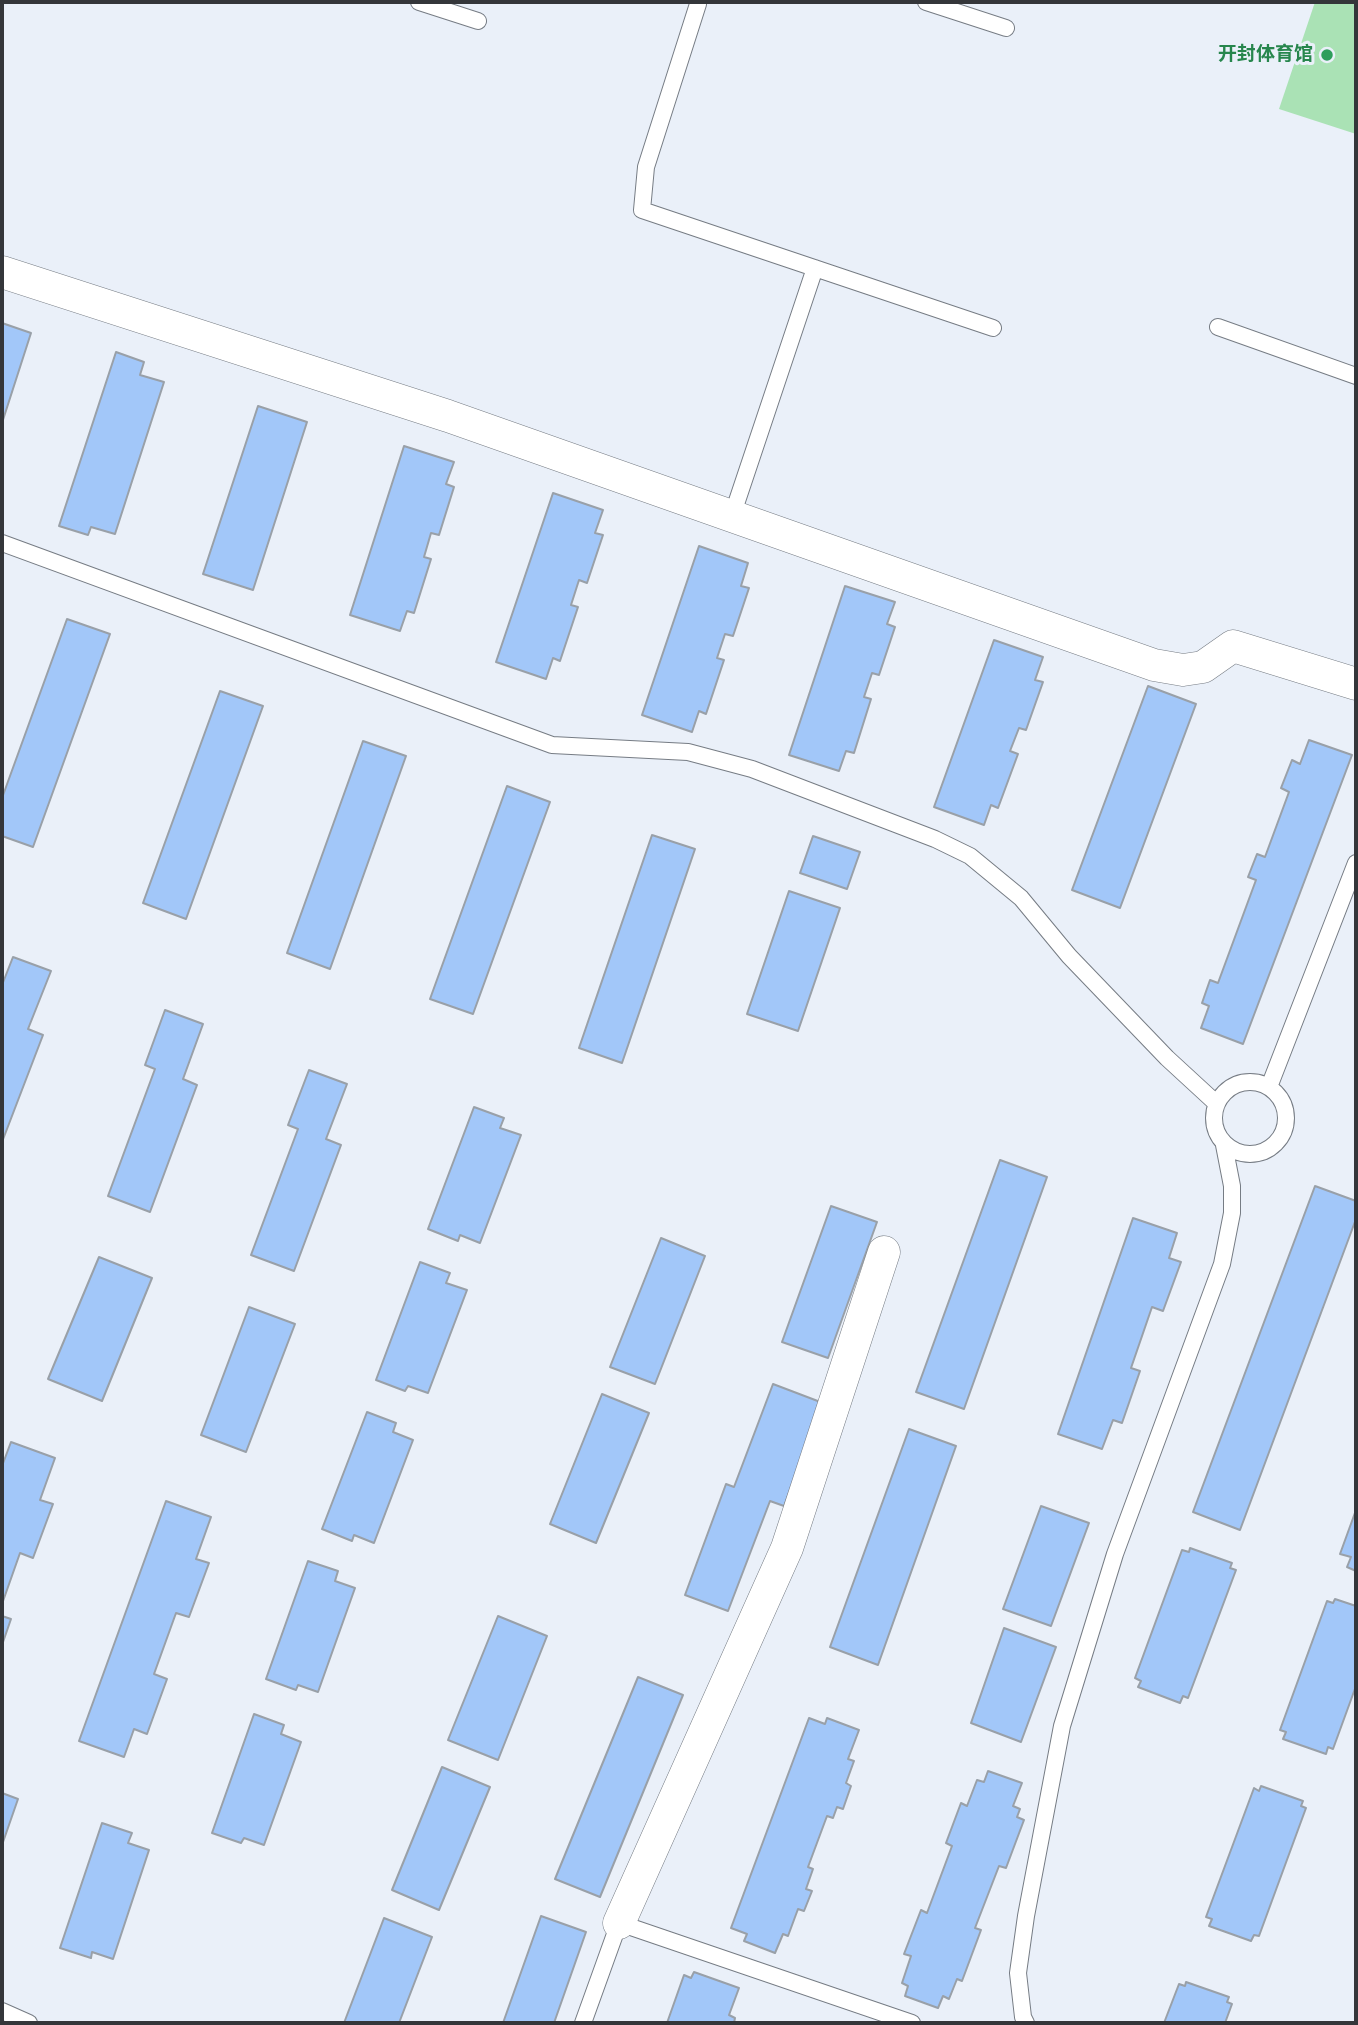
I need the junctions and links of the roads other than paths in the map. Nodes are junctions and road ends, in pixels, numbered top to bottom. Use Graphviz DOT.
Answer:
graph roads {
  1 [pos="419,2"];
  2 [pos="926,2"];
  3 [pos="698,4"];
  4 [pos="478,21"];
  5 [pos="1006,28"];
  6 [pos="815,268"];
  7 [pos="2,272"];
  8 [pos="1217,327"];
  9 [pos="993,328"];
  10 [pos="1356,376"];
  11 [pos="732,516"];
  12 [pos="2,543"];
  13 [pos="1356,684"];
  14 [pos="1356,863"];
  15 [pos="1269,1087"];
  16 [pos="1217,1104"];
  17 [pos="1224,1145"];
  18 [pos="884,1252"];
  19 [pos="619,1923"];
  20 [pos="2,2011"];
  21 [pos="29,2023"];
  22 [pos="583,2023"];
  23 [pos="912,2023"];
  24 [pos="1026,2023"];
  1 -- 4 [label="lane"];
  2 -- 5 [label="lane"];
  3 -- 6 [label="lane"];
  6 -- 9 [label="lane"];
  6 -- 11 [label="lane"];
  7 -- 11 [label="street"];
  8 -- 10 [label="lane"];
  11 -- 13 [label="street"];
  12 -- 16 [label="lane"];
  14 -- 15 [label="lane"];
  15 -- 16 [label="lane"];
  15 -- 17 [label="lane"];
  16 -- 17 [label="lane"];
  17 -- 24 [label="lane"];
  18 -- 19 [label="street"];
  19 -- 22 [label="lane"];
  19 -- 23 [label="lane"];
  20 -- 21 [label="lane"];
}
